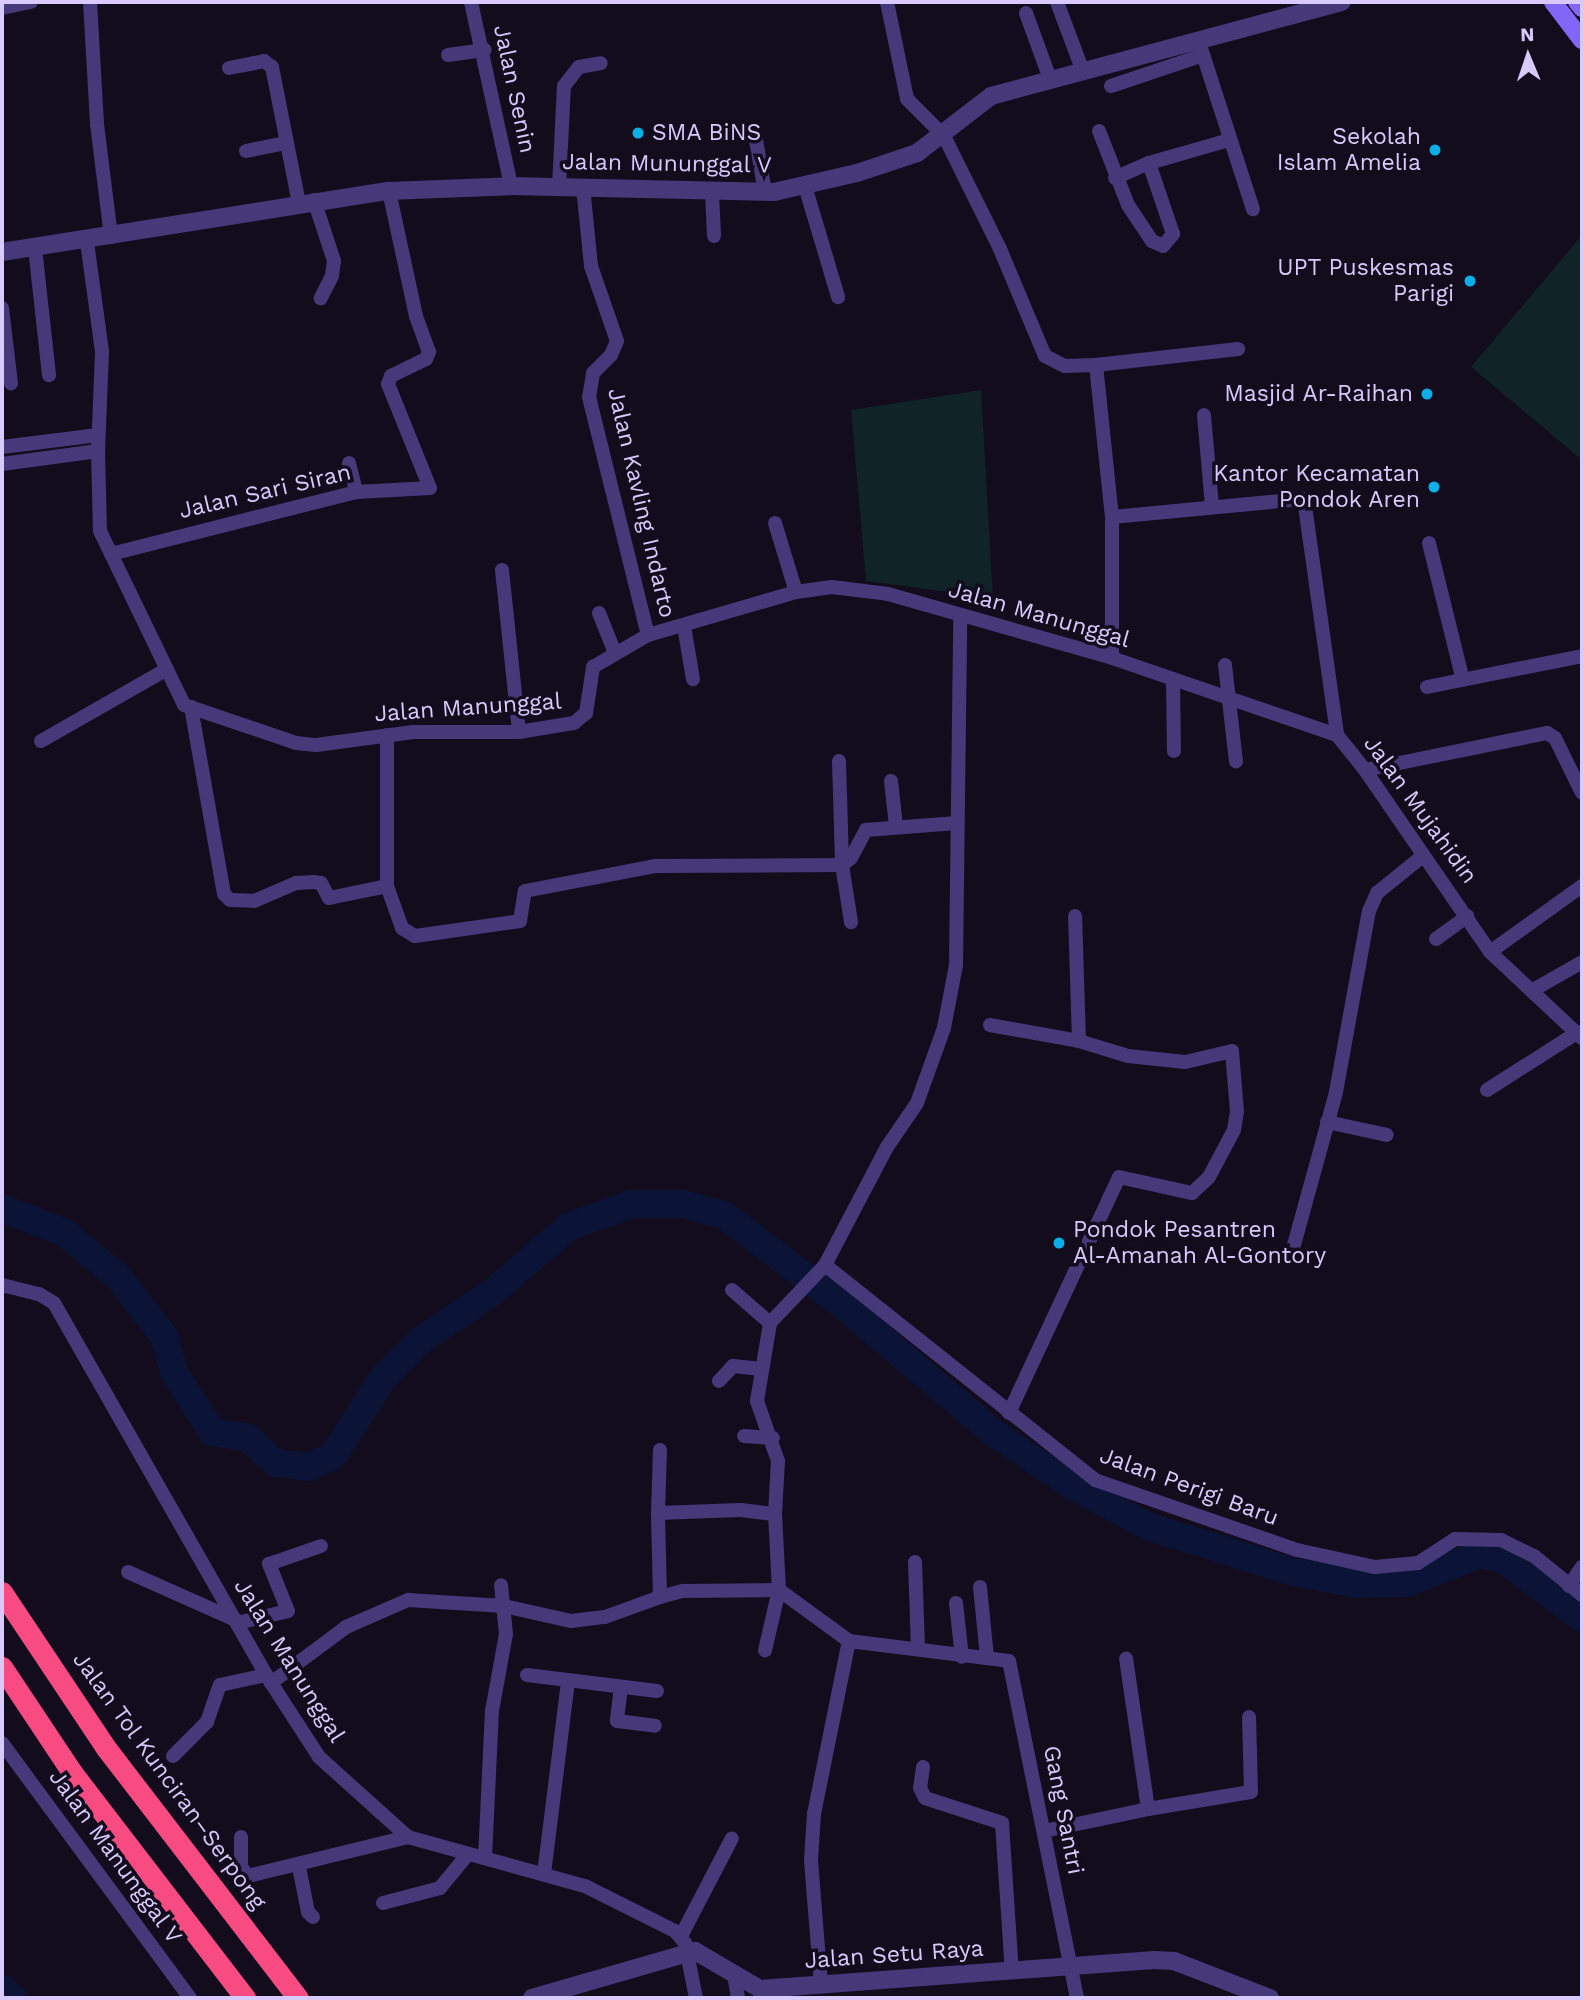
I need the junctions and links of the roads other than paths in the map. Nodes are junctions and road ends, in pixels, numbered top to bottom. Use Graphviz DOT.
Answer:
graph roads {
  1 [pos="31,2"];
  2 [pos="90,2"];
  3 [pos="471,2"];
  4 [pos="887,2"];
  5 [pos="1057,2"];
  6 [pos="1342,2"];
  7 [pos="1553,2"];
  8 [pos="1577,2"];
  9 [pos="2,8"];
  10 [pos="1582,8"];
  11 [pos="1026,13"];
  12 [pos="1582,40"];
  13 [pos="1200,47"];
  14 [pos="485,50"];
  15 [pos="448,55"];
  16 [pos="601,63"];
  17 [pos="229,68"];
  18 [pos="1082,69"];
  19 [pos="1050,79"];
  20 [pos="1111,86"];
  21 [pos="1099,131"];
  22 [pos="944,136"];
  23 [pos="756,140"];
  24 [pos="1229,140"];
  25 [pos="286,143"];
  26 [pos="246,151"];
  27 [pos="1149,163"];
  28 [pos="1115,178"];
  29 [pos="511,186"];
  30 [pos="805,186"];
  31 [pos="559,187"];
  32 [pos="583,187"];
  33 [pos="389,191"];
  34 [pos="765,192"];
  35 [pos="712,193"];
  36 [pos="307,202"];
  37 [pos="1253,209"];
  38 [pos="713,236"];
  39 [pos="111,237"];
  40 [pos="87,242"];
  41 [pos="35,248"];
  42 [pos="2,252"];
  43 [pos="838,297"];
  44 [pos="321,298"];
  45 [pos="2,308"];
  46 [pos="1238,349"];
  47 [pos="1096,365"];
  48 [pos="49,375"];
  49 [pos="11,383"];
  50 [pos="1204,415"];
  51 [pos="98,435"];
  52 [pos="2,447"];
  53 [pos="98,451"];
  54 [pos="349,463"];
  55 [pos="2,464"];
  56 [pos="356,492"];
  57 [pos="1212,506"];
  58 [pos="1112,517"];
  59 [pos="775,523"];
  60 [pos="1429,543"];
  61 [pos="111,554"];
  62 [pos="502,570"];
  63 [pos="796,592"];
  64 [pos="600,613"];
  65 [pos="960,617"];
  66 [pos="684,626"];
  67 [pos="648,635"];
  68 [pos="615,653"];
  69 [pos="1582,656"];
  70 [pos="1112,658"];
  71 [pos="1225,665"];
  72 [pos="167,669"];
  73 [pos="693,679"];
  74 [pos="1463,680"];
  75 [pos="1173,681"];
  76 [pos="1427,687"];
  77 [pos="1228,701"];
  78 [pos="191,708"];
  79 [pos="519,732"];
  80 [pos="387,734"];
  81 [pos="1337,735"];
  82 [pos="41,741"];
  83 [pos="1174,751"];
  84 [pos="839,761"];
  85 [pos="1236,761"];
  86 [pos="1365,770"];
  87 [pos="891,781"];
  88 [pos="1582,793"];
  89 [pos="957,823"];
  90 [pos="896,826"];
  91 [pos="1424,855"];
  92 [pos="842,866"];
  93 [pos="387,886"];
  94 [pos="1582,886"];
  95 [pos="1075,916"];
  96 [pos="1468,916"];
  97 [pos="851,922"];
  98 [pos="1436,939"];
  99 [pos="1490,952"];
  100 [pos="1582,962"];
  101 [pos="1534,990"];
  102 [pos="990,1025"];
  103 [pos="1580,1035"];
  104 [pos="1079,1041"];
  105 [pos="1487,1090"];
  106 [pos="1327,1122"];
  107 [pos="1387,1135"];
  108 [pos="1294,1245"];
  109 [pos="821,1271"];
  110 [pos="2,1285"];
  111 [pos="732,1290"];
  112 [pos="770,1323"];
  113 [pos="762,1368"];
  114 [pos="719,1381"];
  115 [pos="1009,1413"];
  116 [pos="744,1436"];
  117 [pos="773,1438"];
  118 [pos="660,1450"];
  119 [pos="657,1513"];
  120 [pos="775,1514"];
  121 [pos="321,1546"];
  122 [pos="915,1562"];
  123 [pos="1582,1567"];
  124 [pos="128,1572"];
  125 [pos="501,1585"];
  126 [pos="1569,1586"];
  127 [pos="980,1587"];
  128 [pos="779,1590"];
  129 [pos="2,1592"];
  130 [pos="1582,1595"];
  131 [pos="660,1597"];
  132 [pos="956,1603"];
  133 [pos="504,1606"];
  134 [pos="237,1621"];
  135 [pos="849,1641"];
  136 [pos="918,1649"];
  137 [pos="765,1650"];
  138 [pos="962,1657"];
  139 [pos="987,1657"];
  140 [pos="1126,1659"];
  141 [pos="2,1667"];
  142 [pos="527,1675"];
  143 [pos="268,1679"];
  144 [pos="568,1680"];
  145 [pos="621,1687"];
  146 [pos="657,1691"];
  147 [pos="1249,1717"];
  148 [pos="655,1726"];
  149 [pos="2,1743"];
  150 [pos="173,1756"];
  151 [pos="923,1767"];
  152 [pos="1148,1810"];
  153 [pos="1044,1830"];
  154 [pos="241,1837"];
  155 [pos="408,1837"];
  156 [pos="732,1838"];
  157 [pos="468,1854"];
  158 [pos="485,1858"];
  159 [pos="299,1867"];
  160 [pos="544,1874"];
  161 [pos="383,1903"];
  162 [pos="313,1917"];
  163 [pos="685,1944"];
  164 [pos="1074,1968"];
  165 [pos="1013,1972"];
  166 [pos="734,1975"];
  167 [pos="821,1985"];
  168 [pos="1239,1993"];
  169 [pos="190,1998"];
  170 [pos="245,1998"];
  171 [pos="298,1998"];
  172 [pos="532,1998"];
  173 [pos="696,1998"];
  174 [pos="738,1998"];
  175 [pos="1077,1998"];
  176 [pos="1270,1998"];
  1 -- 9 [label="street"];
  2 -- 39 [label="street"];
  3 -- 14 [label="street, Jalan Senin"];
  4 -- 22 [label="street"];
  5 -- 18 [label="street"];
  6 -- 13 [label="street, Jalan Mununggal V"];
  7 -- 12 [label="main road"];
  8 -- 10 [label="main road"];
  11 -- 19 [label="street"];
  13 -- 18 [label="street, Jalan Mununggal V"];
  13 -- 20 [label="street"];
  13 -- 24 [label="street"];
  14 -- 15 [label="street"];
  14 -- 29 [label="street, Jalan Senin"];
  16 -- 31 [label="street"];
  17 -- 25 [label="street"];
  18 -- 19 [label="street, Jalan Mununggal V"];
  19 -- 22 [label="street, Jalan Mununggal V"];
  21 -- 28 [label="street"];
  22 -- 30 [label="street, Jalan Mununggal V"];
  22 -- 47 [label="street"];
  23 -- 34 [label="street"];
  24 -- 27 [label="street"];
  24 -- 37 [label="street"];
  25 -- 26 [label="street"];
  25 -- 36 [label="street"];
  27 -- 28 [label="street"];
  27 -- 28 [label="street"];
  29 -- 31 [label="street, Jalan Mununggal V"];
  29 -- 33 [label="street, Jalan Mununggal V"];
  30 -- 34 [label="street, Jalan Mununggal V"];
  30 -- 43 [label="street"];
  31 -- 32 [label="street, Jalan Mununggal V"];
  32 -- 35 [label="street, Jalan Mununggal V"];
  32 -- 67 [label="street, Jalan Kavling Indarto"];
  33 -- 36 [label="street, Jalan Mununggal V"];
  33 -- 56 [label="street, Jalan Sari Siran"];
  34 -- 35 [label="street, Jalan Mununggal V"];
  35 -- 38 [label="street"];
  36 -- 39 [label="street, Jalan Mununggal V"];
  36 -- 44 [label="street"];
  39 -- 40 [label="street, Jalan Mununggal V"];
  40 -- 41 [label="street, Jalan Mununggal V"];
  40 -- 51 [label="street"];
  41 -- 42 [label="street, Jalan Mununggal V"];
  41 -- 48 [label="street"];
  45 -- 49 [label="street"];
  46 -- 47 [label="street"];
  47 -- 58 [label="street"];
  50 -- 57 [label="street"];
  51 -- 52 [label="street"];
  51 -- 53 [label="street"];
  53 -- 55 [label="street"];
  53 -- 61 [label="street"];
  54 -- 56 [label="street"];
  56 -- 61 [label="street, Jalan Sari Siran"];
  57 -- 58 [label="street"];
  57 -- 81 [label="street"];
  58 -- 70 [label="street"];
  59 -- 63 [label="street"];
  60 -- 74 [label="street"];
  61 -- 72 [label="street"];
  62 -- 79 [label="street"];
  63 -- 65 [label="street, Jalan Manunggal"];
  63 -- 66 [label="street, Jalan Manunggal"];
  64 -- 68 [label="street"];
  65 -- 70 [label="street, Jalan Manunggal"];
  65 -- 89 [label="street"];
  66 -- 67 [label="street, Jalan Manunggal"];
  66 -- 73 [label="street"];
  67 -- 68 [label="street, Jalan Manunggal"];
  68 -- 79 [label="street, Jalan Manunggal"];
  69 -- 74 [label="street"];
  70 -- 75 [label="street, Jalan Manunggal"];
  71 -- 77 [label="street"];
  72 -- 78 [label="street"];
  72 -- 82 [label="street"];
  74 -- 76 [label="street"];
  75 -- 77 [label="street, Jalan Mujahidin"];
  75 -- 83 [label="street"];
  77 -- 81 [label="street, Jalan Mujahidin"];
  77 -- 85 [label="street"];
  78 -- 80 [label="street, Jalan Manunggal"];
  78 -- 93 [label="street"];
  79 -- 80 [label="street, Jalan Manunggal"];
  80 -- 93 [label="street"];
  81 -- 86 [label="street, Jalan Mujahidin"];
  84 -- 92 [label="street"];
  86 -- 88 [label="street"];
  86 -- 91 [label="street, Jalan Mujahidin"];
  87 -- 90 [label="street"];
  89 -- 90 [label="street"];
  89 -- 109 [label="street"];
  90 -- 92 [label="street"];
  91 -- 96 [label="street, Jalan Mujahidin"];
  91 -- 106 [label="street"];
  92 -- 93 [label="street"];
  92 -- 97 [label="street"];
  94 -- 99 [label="street"];
  95 -- 104 [label="street"];
  96 -- 98 [label="street"];
  96 -- 99 [label="street, Jalan Mujahidin"];
  99 -- 101 [label="street, Jalan Mujahidin"];
  100 -- 101 [label="street"];
  101 -- 103 [label="street, Jalan Mujahidin"];
  102 -- 104 [label="street"];
  103 -- 105 [label="street"];
  104 -- 115 [label="street"];
  106 -- 107 [label="street"];
  106 -- 108 [label="street"];
  109 -- 112 [label="street"];
  109 -- 115 [label="street, Jalan Perigi Baru"];
  110 -- 134 [label="street, Jalan Manunggal"];
  111 -- 112 [label="street"];
  112 -- 113 [label="street"];
  113 -- 114 [label="street"];
  113 -- 117 [label="street"];
  115 -- 126 [label="street, Jalan Perigi Baru"];
  116 -- 117 [label="street"];
  117 -- 120 [label="street"];
  118 -- 119 [label="street"];
  119 -- 120 [label="street"];
  119 -- 131 [label="street"];
  120 -- 128 [label="street"];
  121 -- 134 [label="street"];
  122 -- 136 [label="street"];
  123 -- 126 [label="street"];
  124 -- 134 [label="street"];
  125 -- 133 [label="street"];
  126 -- 130 [label="street, Jalan Perigi Baru"];
  127 -- 139 [label="street"];
  128 -- 131 [label="street"];
  128 -- 135 [label="street"];
  128 -- 137 [label="street"];
  129 -- 171 [label="highway, Jalan Tol Kunciran–Serpong"];
  131 -- 133 [label="street"];
  132 -- 138 [label="street"];
  133 -- 143 [label="street"];
  133 -- 158 [label="street"];
  134 -- 143 [label="street, Jalan Manunggal"];
  135 -- 136 [label="street"];
  135 -- 167 [label="street"];
  136 -- 138 [label="street"];
  138 -- 139 [label="street"];
  139 -- 153 [label="street, Gang Santri"];
  140 -- 152 [label="street"];
  141 -- 170 [label="highway"];
  142 -- 144 [label="street"];
  143 -- 150 [label="street"];
  143 -- 155 [label="street, Jalan Manunggal"];
  144 -- 145 [label="street"];
  144 -- 160 [label="street"];
  145 -- 146 [label="street"];
  145 -- 148 [label="street"];
  147 -- 152 [label="street"];
  149 -- 169 [label="street, Jalan Manunggal V"];
  151 -- 165 [label="street"];
  152 -- 153 [label="street"];
  153 -- 164 [label="street, Gang Santri"];
  154 -- 159 [label="street"];
  155 -- 157 [label="street, Jalan Manunggal"];
  155 -- 159 [label="street"];
  156 -- 163 [label="street"];
  157 -- 158 [label="street, Jalan Manunggal"];
  157 -- 161 [label="street"];
  158 -- 160 [label="street, Jalan Manunggal"];
  159 -- 162 [label="street"];
  160 -- 163 [label="street, Jalan Manunggal"];
  163 -- 166 [label="street, Jalan Setu Raya"];
  163 -- 172 [label="street"];
  163 -- 173 [label="street"];
  164 -- 165 [label="street, Jalan Setu Raya"];
  164 -- 168 [label="street, Jalan Setu Raya"];
  164 -- 175 [label="street, Gang Santri"];
  165 -- 167 [label="street, Jalan Setu Raya"];
  166 -- 167 [label="street, Jalan Setu Raya"];
  166 -- 174 [label="street"];
  168 -- 176 [label="street, Jalan Setu Raya"];
}
